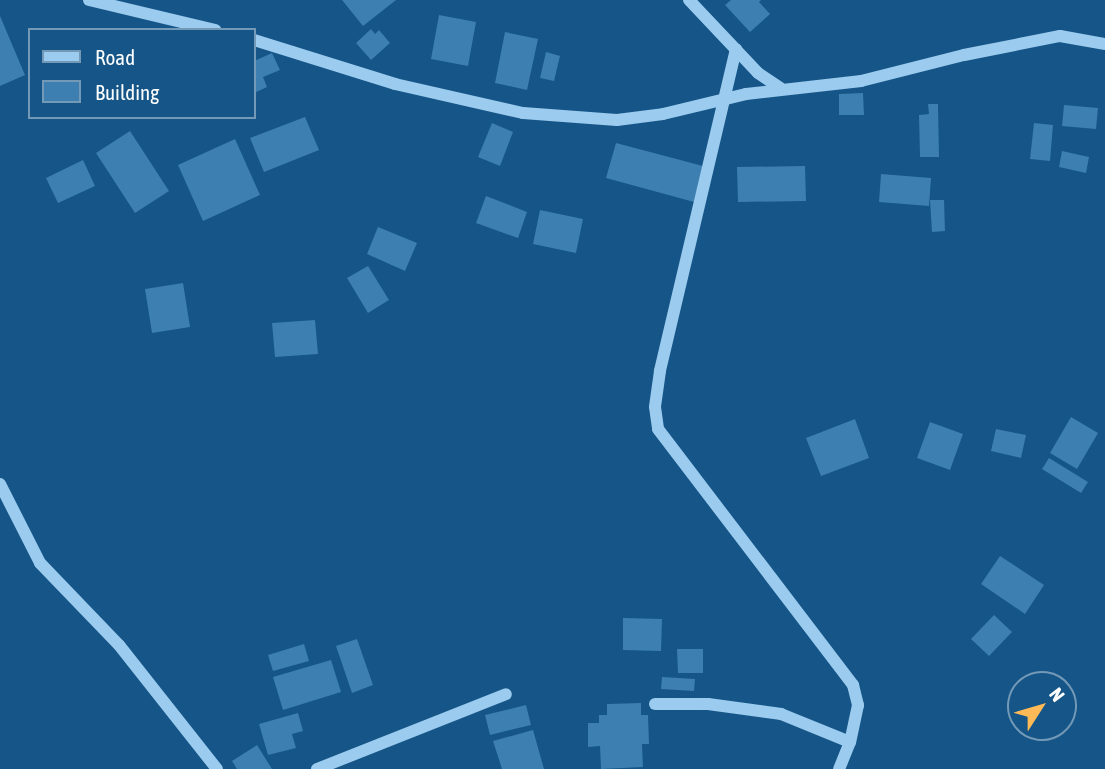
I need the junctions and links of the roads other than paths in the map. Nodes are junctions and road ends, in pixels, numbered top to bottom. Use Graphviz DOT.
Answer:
graph roads {
  1 [pos="89,0"];
  2 [pos="690,0"];
  3 [pos="207,28"];
  4 [pos="256,41"];
  5 [pos="1105,44"];
  6 [pos="736,49"];
  7 [pos="780,88"];
  8 [pos="724,99"];
  9 [pos="0,484"];
  10 [pos="506,694"];
  11 [pos="655,704"];
  12 [pos="850,741"];
  13 [pos="217,769"];
  14 [pos="317,769"];
  15 [pos="839,769"];
  1 -- 3 [label="street"];
  2 -- 6 [label="street"];
  4 -- 8 [label="street"];
  5 -- 7 [label="street"];
  6 -- 7 [label="street"];
  6 -- 8 [label="street"];
  7 -- 8 [label="street"];
  8 -- 12 [label="street"];
  9 -- 13 [label="street"];
  10 -- 14 [label="street"];
  11 -- 12 [label="street"];
  12 -- 15 [label="street"];
}
